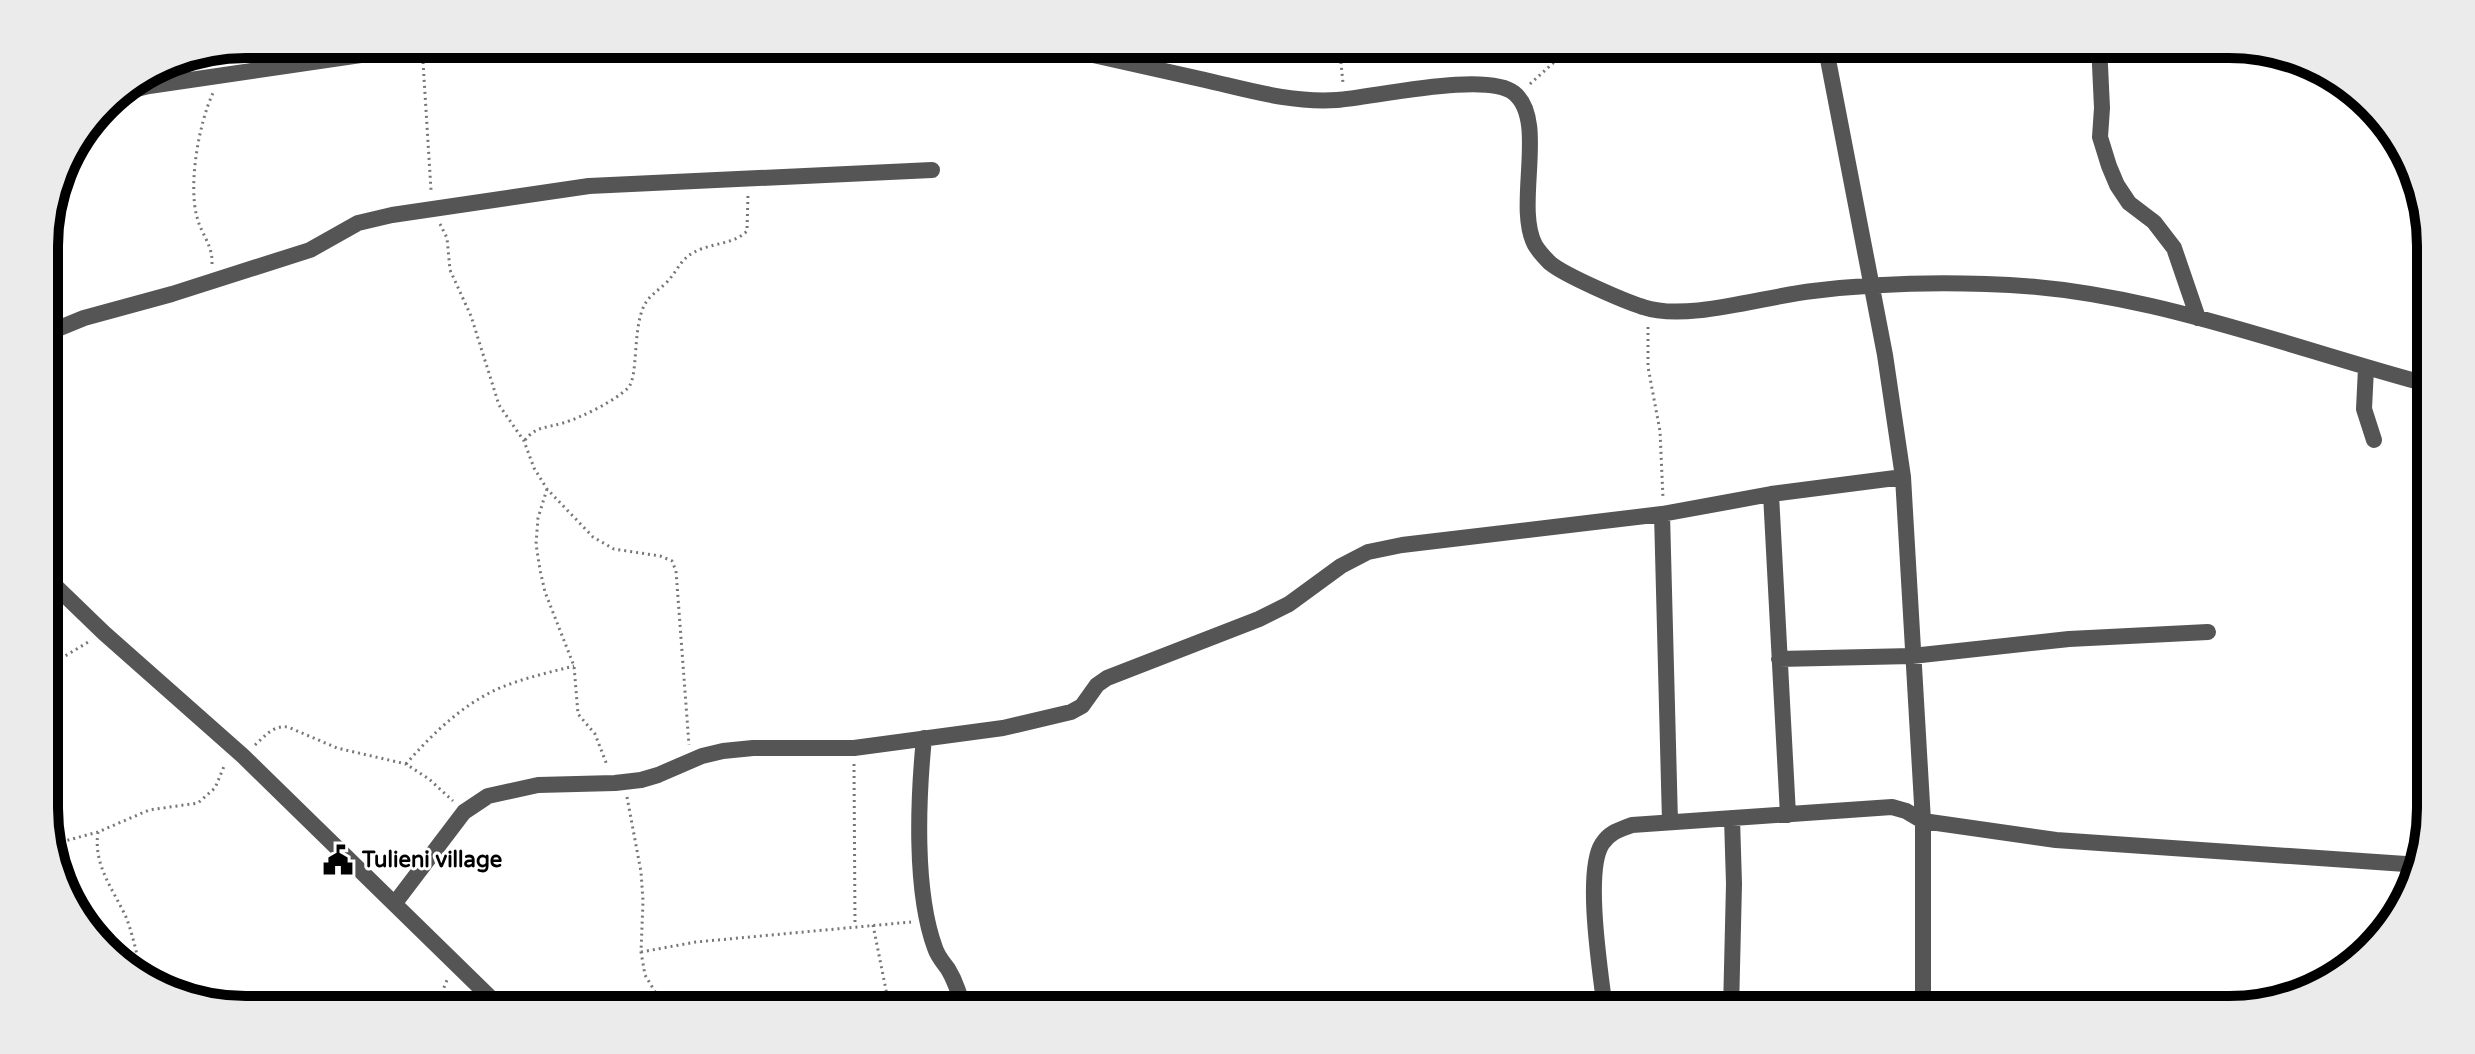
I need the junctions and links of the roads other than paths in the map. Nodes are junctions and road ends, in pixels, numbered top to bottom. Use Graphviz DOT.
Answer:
graph roads {
  1 [pos="339,58"];
  2 [pos="1106,58"];
  3 [pos="1828,58"];
  4 [pos="2100,58"];
  5 [pos="146,87"];
  6 [pos="932,170"];
  7 [pos="1871,285"];
  8 [pos="2198,318"];
  9 [pos="58,329"];
  10 [pos="2366,368"];
  11 [pos="2417,382"];
  12 [pos="2374,440"];
  13 [pos="1903,477"];
  14 [pos="1771,494"];
  15 [pos="1662,514"];
  16 [pos="58,589"];
  17 [pos="2208,632"];
  18 [pos="1912,656"];
  19 [pos="1779,659"];
  20 [pos="924,738"];
  21 [pos="1788,815"];
  22 [pos="1732,818"];
  23 [pos="1923,821"];
  24 [pos="1670,822"];
  25 [pos="2408,864"];
  26 [pos="395,903"];
  27 [pos="489,996"];
  28 [pos="960,996"];
  29 [pos="1603,996"];
  30 [pos="1731,996"];
  31 [pos="1923,996"];
  1 -- 5 [label="street"];
  2 -- 7 [label="street"];
  3 -- 7 [label="street"];
  4 -- 8 [label="street"];
  6 -- 9 [label="street"];
  7 -- 8 [label="street"];
  7 -- 13 [label="street"];
  8 -- 10 [label="street"];
  10 -- 11 [label="street"];
  10 -- 12 [label="street"];
  13 -- 14 [label="street"];
  13 -- 18 [label="street"];
  14 -- 15 [label="street"];
  14 -- 19 [label="street"];
  15 -- 20 [label="street"];
  15 -- 24 [label="street"];
  16 -- 26 [label="street"];
  17 -- 18 [label="street"];
  18 -- 19 [label="street"];
  18 -- 23 [label="street"];
  19 -- 21 [label="street"];
  20 -- 26 [label="street"];
  20 -- 28 [label="street"];
  21 -- 22 [label="street"];
  21 -- 23 [label="street"];
  22 -- 24 [label="street"];
  22 -- 30 [label="street"];
  23 -- 25 [label="street"];
  23 -- 31 [label="street"];
  24 -- 29 [label="street"];
  26 -- 27 [label="street"];
}
